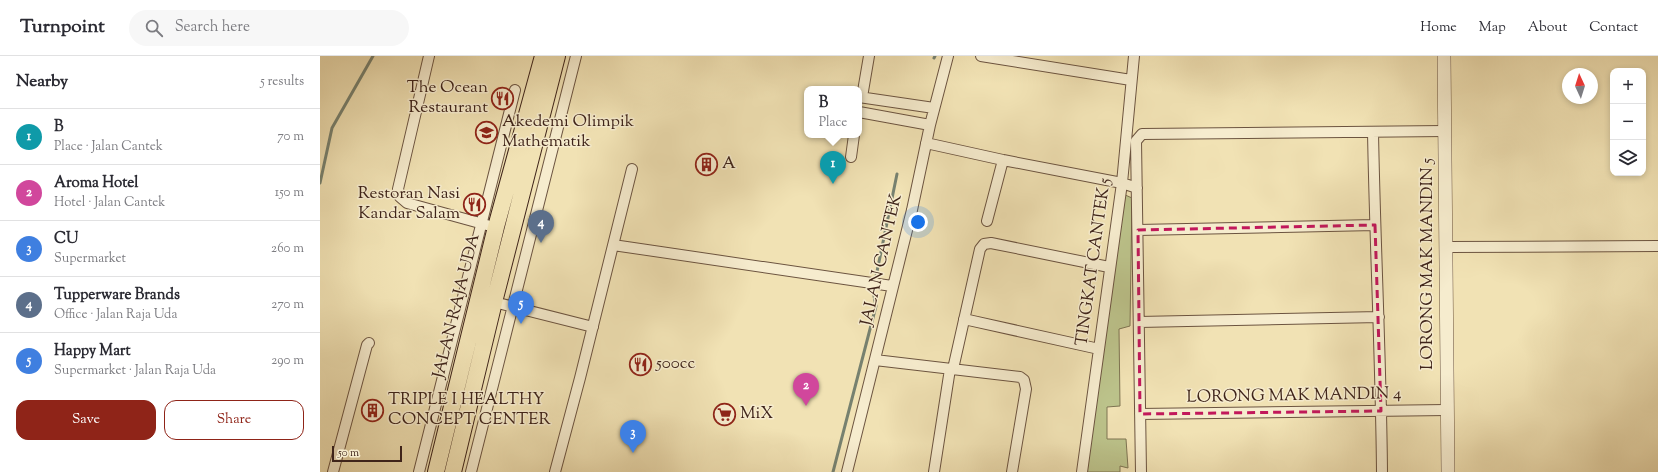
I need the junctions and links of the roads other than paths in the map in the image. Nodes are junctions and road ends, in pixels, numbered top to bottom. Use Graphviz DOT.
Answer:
graph roads {
  1 [pos="429,56"];
  2 [pos="543,56"];
  3 [pos="557,56"];
  4 [pos="576,56"];
  5 [pos="869,56"];
  6 [pos="948,56"];
  7 [pos="981,56"];
  8 [pos="1134,56"];
  9 [pos="1444,56"];
  10 [pos="1131,80"];
  11 [pos="515,90"];
  12 [pos="862,92"];
  13 [pos="862,97"];
  14 [pos="934,108"];
  15 [pos="862,113"];
  16 [pos="930,125"];
  17 [pos="1445,131"];
  18 [pos="1373,132"];
  19 [pos="854,138"];
  20 [pos="926,143"];
  21 [pos="851,157"];
  22 [pos="1003,160"];
  23 [pos="632,169"];
  24 [pos="1122,183"];
  25 [pos="1138,188"];
  26 [pos="987,221"];
  27 [pos="489,225"];
  28 [pos="1375,225"];
  29 [pos="1138,230"];
  30 [pos="613,245"];
  31 [pos="1658,246"];
  32 [pos="1447,247"];
  33 [pos="1109,267"];
  34 [pos="888,286"];
  35 [pos="494,302"];
  36 [pos="512,307"];
  37 [pos="1379,317"];
  38 [pos="964,319"];
  39 [pos="1139,322"];
  40 [pos="593,327"];
  41 [pos="369,343"];
  42 [pos="1099,349"];
  43 [pos="875,360"];
  44 [pos="952,369"];
  45 [pos="1448,410"];
  46 [pos="1381,411"];
  47 [pos="1140,414"];
  48 [pos="333,472"];
  49 [pos="419,472"];
  50 [pos="436,472"];
  51 [pos="453,472"];
  52 [pos="471,472"];
  53 [pos="555,472"];
  54 [pos="847,472"];
  55 [pos="934,472"];
  56 [pos="1012,472"];
  57 [pos="1082,472"];
  58 [pos="1141,472"];
  59 [pos="1382,472"];
  60 [pos="1448,472"];
  1 -- 27 [label="street"];
  2 -- 27 [label="main road, JALAN RAJA UDA"];
  3 -- 35 [label="main road, JALAN RAJA UDA"];
  4 -- 36 [label="street"];
  5 -- 12 [label="street"];
  6 -- 14 [label="street, JALAN CANTEK"];
  7 -- 10 [label="street"];
  8 -- 10 [label="street, TINGKAT CANTEK 5"];
  9 -- 17 [label="street, LORONG MAK MANDIN 5"];
  10 -- 24 [label="street, TINGKAT CANTEK 5"];
  11 -- 27 [label="street"];
  13 -- 14 [label="street"];
  14 -- 16 [label="street, JALAN CANTEK"];
  15 -- 16 [label="street"];
  16 -- 20 [label="street, JALAN CANTEK"];
  17 -- 18 [label="street"];
  17 -- 32 [label="street, LORONG MAK MANDIN 5"];
  18 -- 25 [label="street"];
  18 -- 28 [label="street"];
  19 -- 21 [label="street"];
  20 -- 22 [label="street"];
  20 -- 34 [label="street, JALAN CANTEK"];
  22 -- 24 [label="street"];
  22 -- 26 [label="street"];
  23 -- 30 [label="street"];
  24 -- 25 [label="street"];
  24 -- 33 [label="street, TINGKAT CANTEK 5"];
  25 -- 29 [label="street"];
  27 -- 49 [label="street"];
  27 -- 50 [label="main road, JALAN RAJA UDA"];
  28 -- 29 [label="street"];
  28 -- 37 [label="street"];
  29 -- 39 [label="street"];
  30 -- 34 [label="street"];
  30 -- 40 [label="street"];
  31 -- 32 [label="street"];
  32 -- 45 [label="street, LORONG MAK MANDIN 5"];
  33 -- 38 [label="street"];
  33 -- 42 [label="street, TINGKAT CANTEK 5"];
  34 -- 43 [label="street, JALAN CANTEK"];
  35 -- 36 [label="street"];
  35 -- 51 [label="main road, JALAN RAJA UDA"];
  36 -- 40 [label="street"];
  36 -- 52 [label="street"];
  37 -- 39 [label="street"];
  37 -- 46 [label="street"];
  38 -- 42 [label="street"];
  38 -- 44 [label="street"];
  39 -- 47 [label="street"];
  40 -- 53 [label="street"];
  41 -- 48 [label="street"];
  42 -- 57 [label="street, TINGKAT CANTEK 5"];
  43 -- 44 [label="street"];
  43 -- 54 [label="street, JALAN CANTEK"];
  44 -- 55 [label="street"];
  44 -- 56 [label="street"];
  45 -- 46 [label="street, LORONG MAK MANDIN 4"];
  45 -- 60 [label="street, LORONG MAK MANDIN 5"];
  46 -- 47 [label="street, LORONG MAK MANDIN 4"];
  46 -- 59 [label="street"];
  47 -- 58 [label="street"];
}
